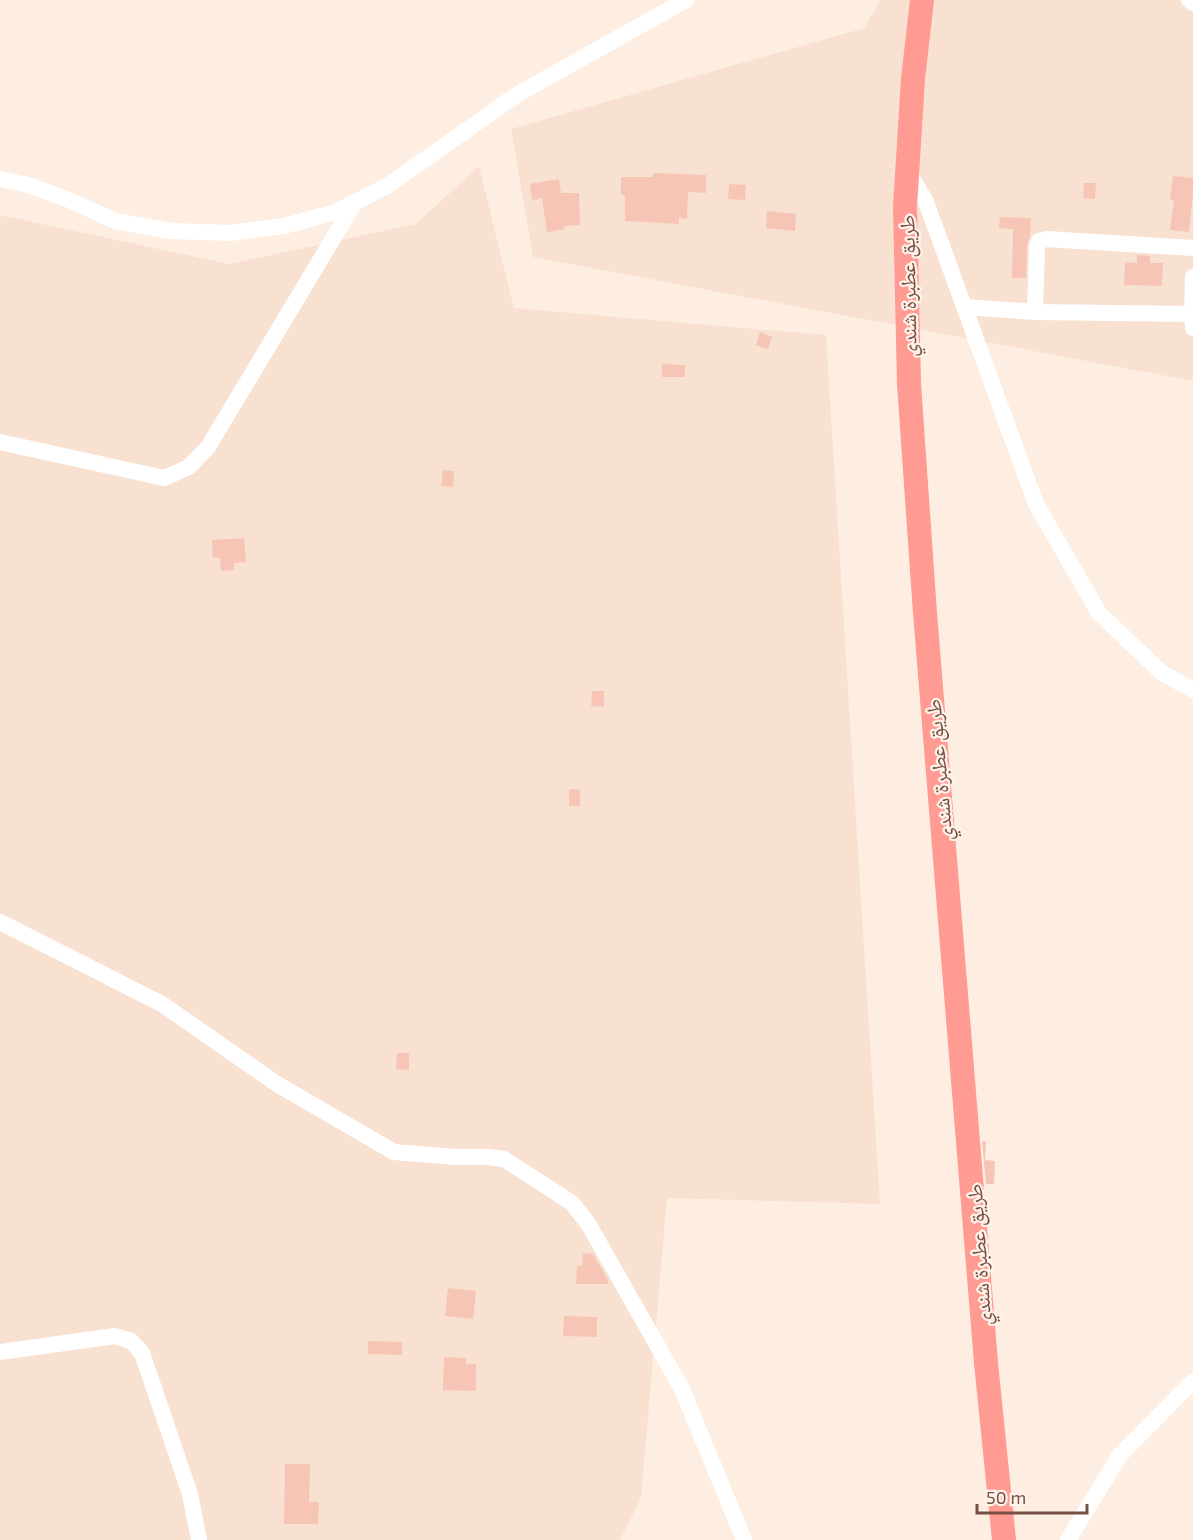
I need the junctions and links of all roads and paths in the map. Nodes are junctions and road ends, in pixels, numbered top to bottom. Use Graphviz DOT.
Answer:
graph roads {
  1 [pos="686,0"];
  2 [pos="922,0"];
  3 [pos="908,171"];
  4 [pos="0,179"];
  5 [pos="355,202"];
  6 [pos="1193,248"];
  7 [pos="1193,277"];
  8 [pos="965,307"];
  9 [pos="1035,312"];
  10 [pos="1192,319"];
  11 [pos="0,442"];
  12 [pos="1193,690"];
  13 [pos="0,922"];
  14 [pos="0,1352"];
  15 [pos="1193,1381"];
  16 [pos="199,1540"];
  17 [pos="744,1540"];
  18 [pos="1004,1540"];
  19 [pos="1068,1540"];
  1 -- 5 [label="street"];
  2 -- 3 [label="highway, طريق عطبرة شندي"];
  3 -- 8 [label="street"];
  3 -- 18 [label="highway, طريق عطبرة شندي"];
  4 -- 5 [label="street"];
  5 -- 11 [label="street"];
  6 -- 9 [label="street"];
  7 -- 10 [label="street"];
  8 -- 9 [label="street"];
  8 -- 12 [label="street"];
  9 -- 10 [label="street"];
  13 -- 17 [label="street"];
  14 -- 16 [label="street"];
  15 -- 19 [label="street"];
}
